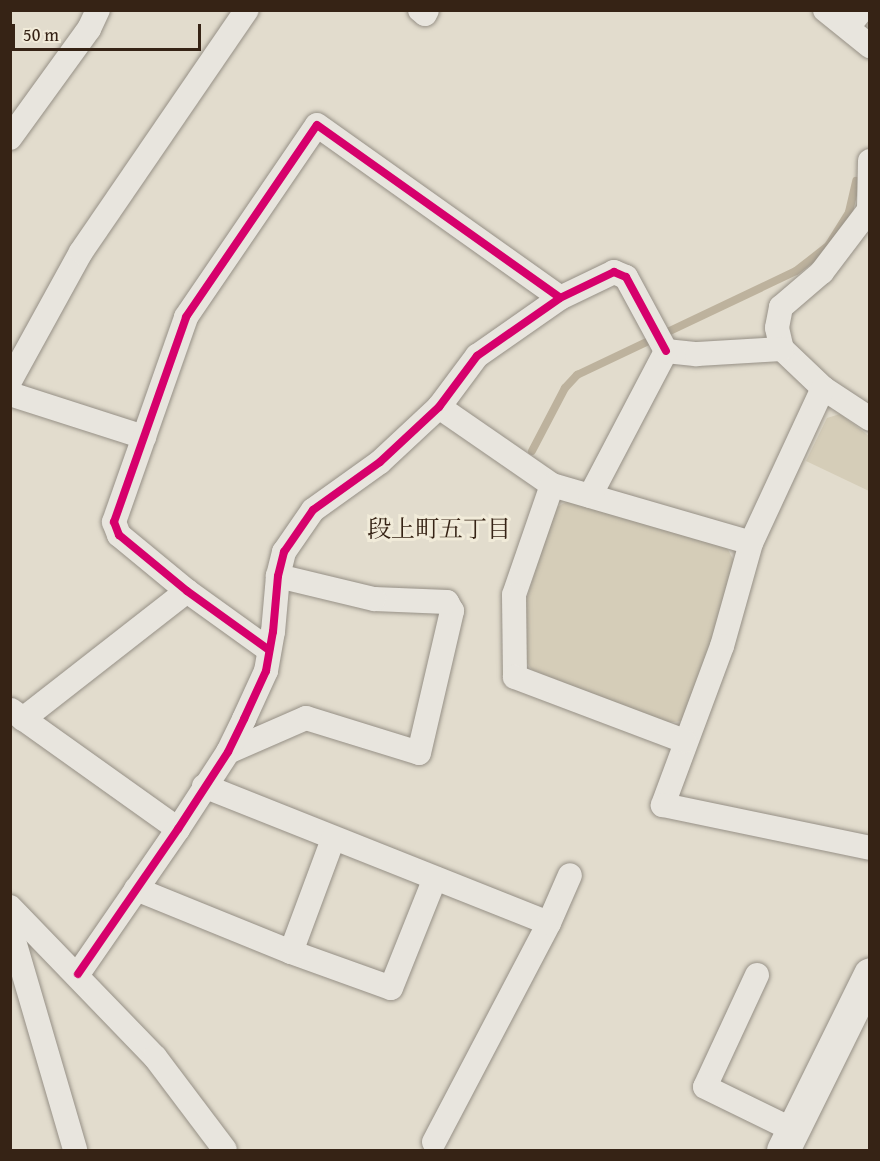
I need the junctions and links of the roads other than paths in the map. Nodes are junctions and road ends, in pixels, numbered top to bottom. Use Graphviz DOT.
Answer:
graph roads {
  1 [pos="98,10"];
  2 [pos="247,10"];
  3 [pos="420,10"];
  4 [pos="427,10"];
  5 [pos="825,10"];
  6 [pos="855,19"];
  7 [pos="870,46"];
  8 [pos="10,138"];
  9 [pos="870,161"];
  10 [pos="560,298"];
  11 [pos="782,349"];
  12 [pos="666,351"];
  13 [pos="10,381"];
  14 [pos="823,388"];
  15 [pos="10,394"];
  16 [pos="439,407"];
  17 [pos="870,419"];
  18 [pos="144,437"];
  19 [pos="552,484"];
  20 [pos="590,496"];
  21 [pos="751,543"];
  22 [pos="278,576"];
  23 [pos="187,591"];
  24 [pos="269,650"];
  25 [pos="17,714"];
  26 [pos="684,741"];
  27 [pos="228,752"];
  28 [pos="204,786"];
  29 [pos="178,829"];
  30 [pos="333,839"];
  31 [pos="870,848"];
  32 [pos="570,875"];
  33 [pos="435,878"];
  34 [pos="136,889"];
  35 [pos="10,907"];
  36 [pos="549,923"];
  37 [pos="10,927"];
  38 [pos="291,952"];
  39 [pos="78,974"];
  40 [pos="870,974"];
  41 [pos="757,975"];
  42 [pos="788,1140"];
  43 [pos="434,1142"];
  44 [pos="222,1149"];
  45 [pos="75,1150"];
  1 -- 8 [label="street"];
  2 -- 13 [label="street"];
  3 -- 4 [label="street"];
  5 -- 6 [label="street"];
  6 -- 7 [label="street"];
  9 -- 11 [label="street"];
  10 -- 12 [label="street"];
  10 -- 16 [label="street"];
  10 -- 18 [label="street"];
  11 -- 12 [label="street"];
  11 -- 14 [label="street"];
  12 -- 20 [label="street"];
  14 -- 17 [label="street"];
  14 -- 21 [label="street"];
  15 -- 18 [label="street"];
  16 -- 19 [label="street"];
  16 -- 22 [label="street"];
  18 -- 23 [label="street"];
  19 -- 20 [label="street"];
  19 -- 26 [label="street"];
  20 -- 21 [label="street"];
  21 -- 26 [label="street"];
  22 -- 24 [label="street"];
  22 -- 27 [label="street"];
  23 -- 24 [label="street"];
  23 -- 25 [label="street"];
  24 -- 27 [label="street"];
  25 -- 29 [label="street"];
  26 -- 31 [label="street"];
  27 -- 28 [label="street"];
  28 -- 29 [label="street"];
  28 -- 30 [label="street"];
  29 -- 34 [label="street"];
  30 -- 33 [label="street"];
  30 -- 38 [label="street"];
  32 -- 36 [label="street"];
  33 -- 36 [label="street"];
  33 -- 38 [label="street"];
  34 -- 38 [label="street"];
  34 -- 39 [label="street"];
  35 -- 39 [label="street"];
  36 -- 43 [label="street"];
  37 -- 45 [label="street"];
  39 -- 44 [label="street"];
  40 -- 42 [label="street"];
  41 -- 42 [label="street"];
}
